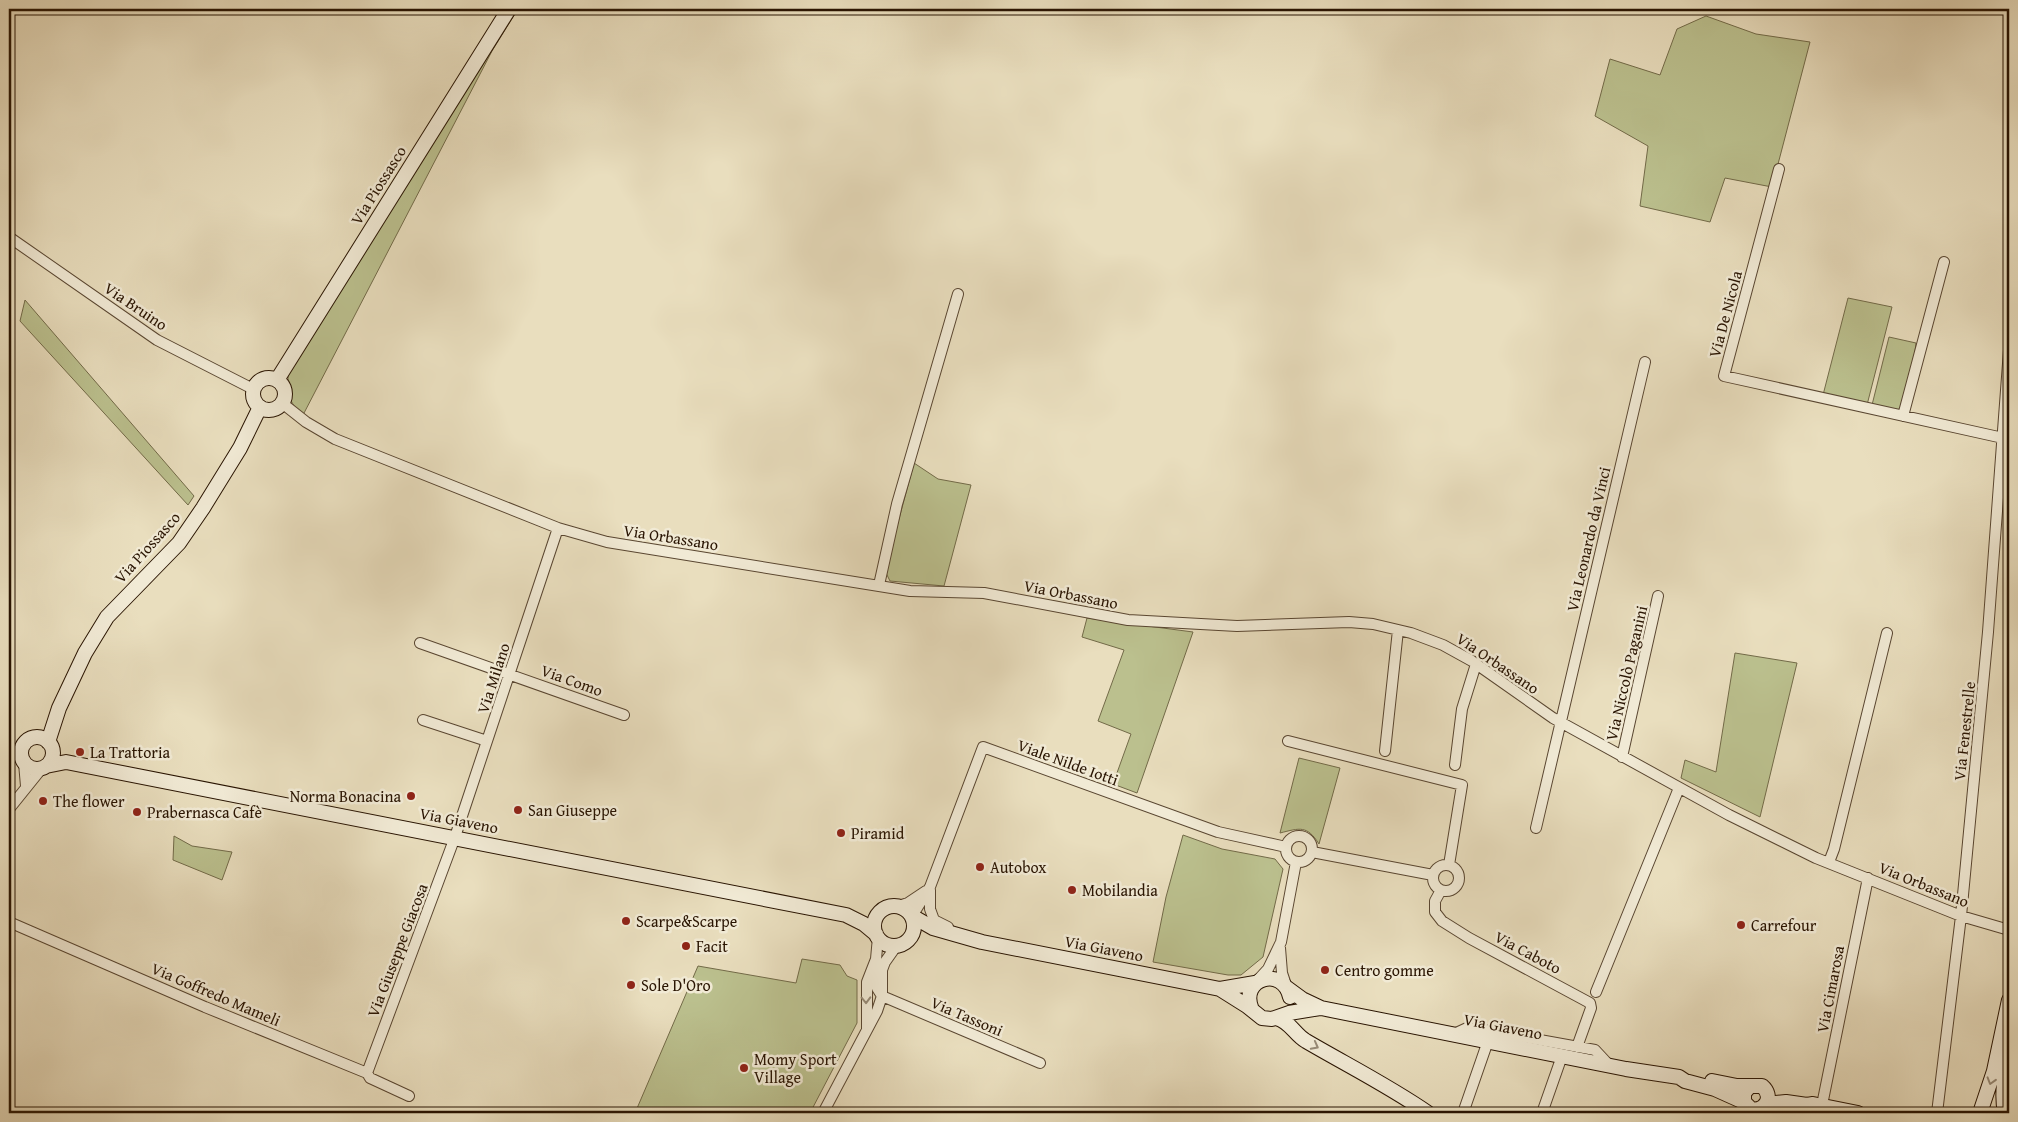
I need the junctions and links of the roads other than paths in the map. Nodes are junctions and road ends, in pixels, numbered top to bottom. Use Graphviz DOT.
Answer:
graph roads {
  1 [pos="509,9"];
  2 [pos="1779,169"];
  3 [pos="9,237"];
  4 [pos="1944,262"];
  5 [pos="958,294"];
  6 [pos="2009,350"];
  7 [pos="1645,362"];
  8 [pos="277,380"];
  9 [pos="253,389"];
  10 [pos="282,403"];
  11 [pos="260,407"];
  12 [pos="1903,416"];
  13 [pos="2003,438"];
  14 [pos="558,528"];
  15 [pos="879,585"];
  16 [pos="1658,596"];
  17 [pos="1398,630"];
  18 [pos="1887,633"];
  19 [pos="420,643"];
  20 [pos="1476,664"];
  21 [pos="510,673"];
  22 [pos="59,708"];
  23 [pos="624,715"];
  24 [pos="422,720"];
  25 [pos="1560,722"];
  26 [pos="487,741"];
  27 [pos="1288,742"];
  28 [pos="50,745"];
  29 [pos="19,750"];
  30 [pos="1385,751"];
  31 [pos="1622,757"];
  32 [pos="66,762"];
  33 [pos="1455,765"];
  34 [pos="44,767"];
  35 [pos="26,786"];
  36 [pos="1679,788"];
  37 [pos="9,809"];
  38 [pos="1536,828"];
  39 [pos="455,837"];
  40 [pos="1286,847"];
  41 [pos="1312,852"];
  42 [pos="1296,862"];
  43 [pos="1829,862"];
  44 [pos="1449,865"];
  45 [pos="1433,875"];
  46 [pos="1868,878"];
  47 [pos="930,888"];
  48 [pos="1441,890"];
  49 [pos="898,906"];
  50 [pos="882,910"];
  51 [pos="846,916"];
  52 [pos="912,916"];
  53 [pos="1961,916"];
  54 [pos="9,922"];
  55 [pos="2009,930"];
  56 [pos="877,936"];
  57 [pos="981,941"];
  58 [pos="1281,942"];
  59 [pos="902,943"];
  60 [pos="874,966"];
  61 [pos="1255,983"];
  62 [pos="1287,988"];
  63 [pos="1220,989"];
  64 [pos="1596,992"];
  65 [pos="882,996"];
  66 [pos="2009,1000"];
  67 [pos="1321,1008"];
  68 [pos="1252,1010"];
  69 [pos="1279,1016"];
  70 [pos="866,1030"];
  71 [pos="1454,1034"];
  72 [pos="1488,1041"];
  73 [pos="1577,1047"];
  74 [pos="2009,1054"];
  75 [pos="1562,1056"];
  76 [pos="1040,1063"];
  77 [pos="1609,1065"];
  78 [pos="366,1073"];
  79 [pos="1679,1077"];
  80 [pos="409,1096"];
  81 [pos="1818,1104"];
  82 [pos="1752,1105"];
  83 [pos="1421,1111"];
  84 [pos="823,1113"];
  85 [pos="1463,1113"];
  86 [pos="1542,1113"];
  87 [pos="1858,1113"];
  88 [pos="1937,1113"];
  89 [pos="1980,1113"];
  90 [pos="1984,1113"];
  91 [pos="1993,1113"];
  92 [pos="2005,1113"];
  1 -- 8 [label="main road, Via Piossasco"];
  2 -- 12 [label="street, Via De Nicola"];
  3 -- 9 [label="street, Via Bruino"];
  4 -- 12 [label="street"];
  5 -- 15 [label="street"];
  6 -- 13 [label="street, Via Fenestrelle"];
  7 -- 25 [label="street, Via Leonardo da Vinci"];
  8 -- 9 [label="main road"];
  8 -- 10 [label="main road"];
  9 -- 11 [label="main road"];
  10 -- 11 [label="main road"];
  10 -- 14 [label="street, Via Orbassano"];
  11 -- 22 [label="main road, Via Piossasco"];
  12 -- 13 [label="street, Via De Nicola"];
  13 -- 53 [label="street, Via Fenestrelle"];
  14 -- 15 [label="street, Via Orbassano"];
  14 -- 21 [label="street, Via Milano"];
  15 -- 17 [label="street, Via Orbassano"];
  16 -- 31 [label="street, Via Niccolò Paganini"];
  17 -- 20 [label="street, Via Orbassano"];
  17 -- 30 [label="street"];
  18 -- 43 [label="street"];
  19 -- 21 [label="street, Via Como"];
  20 -- 25 [label="street, Via Orbassano"];
  20 -- 33 [label="street"];
  21 -- 23 [label="street, Via Como"];
  21 -- 26 [label="street, Via Milano"];
  22 -- 28 [label="main road, Via Piossasco"];
  22 -- 29 [label="main road, Via Piossasco"];
  24 -- 26 [label="street"];
  25 -- 31 [label="street, Via Orbassano"];
  25 -- 38 [label="street, Via Leonardo da Vinci"];
  26 -- 39 [label="street, Via Milano"];
  27 -- 44 [label="street"];
  28 -- 29 [label="main road"];
  28 -- 32 [label="main road"];
  28 -- 34 [label="main road"];
  29 -- 34 [label="main road, Via Giaveno"];
  29 -- 35 [label="street"];
  31 -- 36 [label="street, Via Orbassano"];
  32 -- 34 [label="main road, Via Giaveno"];
  32 -- 39 [label="main road, Via Giaveno"];
  34 -- 35 [label="street"];
  35 -- 37 [label="street"];
  36 -- 43 [label="street, Via Orbassano"];
  36 -- 64 [label="street"];
  39 -- 51 [label="main road, Via Giaveno"];
  39 -- 78 [label="street, Via Giuseppe Giacosa"];
  40 -- 41 [label="street"];
  40 -- 42 [label="street"];
  40 -- 47 [label="street, Viale Nilde Iotti"];
  41 -- 42 [label="street"];
  41 -- 45 [label="street"];
  42 -- 58 [label="street"];
  43 -- 46 [label="street, Via Orbassano"];
  44 -- 45 [label="street"];
  44 -- 48 [label="street"];
  45 -- 48 [label="street"];
  46 -- 53 [label="street, Via Orbassano"];
  46 -- 81 [label="street, Via Cimarosa"];
  47 -- 49 [label="street"];
  47 -- 52 [label="street"];
  47 -- 57 [label="street, Via Giaveno"];
  48 -- 73 [label="street, Via Caboto"];
  49 -- 50 [label="main road, Via Giaveno"];
  49 -- 52 [label="main road, Via Giaveno"];
  50 -- 51 [label="main road, Via Giaveno"];
  50 -- 56 [label="main road"];
  51 -- 56 [label="main road, Via Giaveno"];
  52 -- 57 [label="main road, Via Giaveno"];
  52 -- 59 [label="main road"];
  53 -- 55 [label="street, Via Orbassano"];
  53 -- 88 [label="street, Via Fenestrelle"];
  54 -- 78 [label="street, Via Goffredo Mameli"];
  56 -- 59 [label="main road, Via Giaveno"];
  56 -- 60 [label="street"];
  57 -- 59 [label="main road, Via Giaveno"];
  57 -- 63 [label="main road, Via Giaveno"];
  58 -- 61 [label="street"];
  58 -- 62 [label="street"];
  59 -- 65 [label="street"];
  60 -- 65 [label="street"];
  60 -- 70 [label="street, one-way"];
  61 -- 62 [label="main road, Via Giaveno"];
  61 -- 63 [label="main road, Via Giaveno"];
  61 -- 68 [label="main road"];
  62 -- 67 [label="main road, Via Giaveno"];
  62 -- 69 [label="main road"];
  63 -- 68 [label="main road, Via Giaveno"];
  65 -- 70 [label="street"];
  65 -- 76 [label="street, Via Tassoni"];
  66 -- 89 [label="main road, one-way"];
  67 -- 69 [label="main road, Via Giaveno"];
  67 -- 71 [label="main road, Via Giaveno"];
  68 -- 69 [label="main road, Via Giaveno"];
  69 -- 83 [label="main road, one-way"];
  70 -- 84 [label="street"];
  71 -- 72 [label="main road, Via Giaveno"];
  71 -- 73 [label="street"];
  72 -- 75 [label="main road, Via Giaveno"];
  72 -- 85 [label="street"];
  73 -- 77 [label="street"];
  74 -- 92 [label="main road"];
  75 -- 77 [label="main road, Via Giaveno"];
  75 -- 86 [label="street"];
  77 -- 79 [label="main road, Via Giaveno"];
  78 -- 80 [label="street, Via Goffredo Mameli"];
  79 -- 82 [label="main road, Via Giaveno"];
  79 -- 82 [label="main road, Via Giaveno"];
  81 -- 82 [label="main road, Via Giaveno"];
  81 -- 87 [label="main road, Via Giaveno"];
  90 -- 91 [label="main road"];
}
